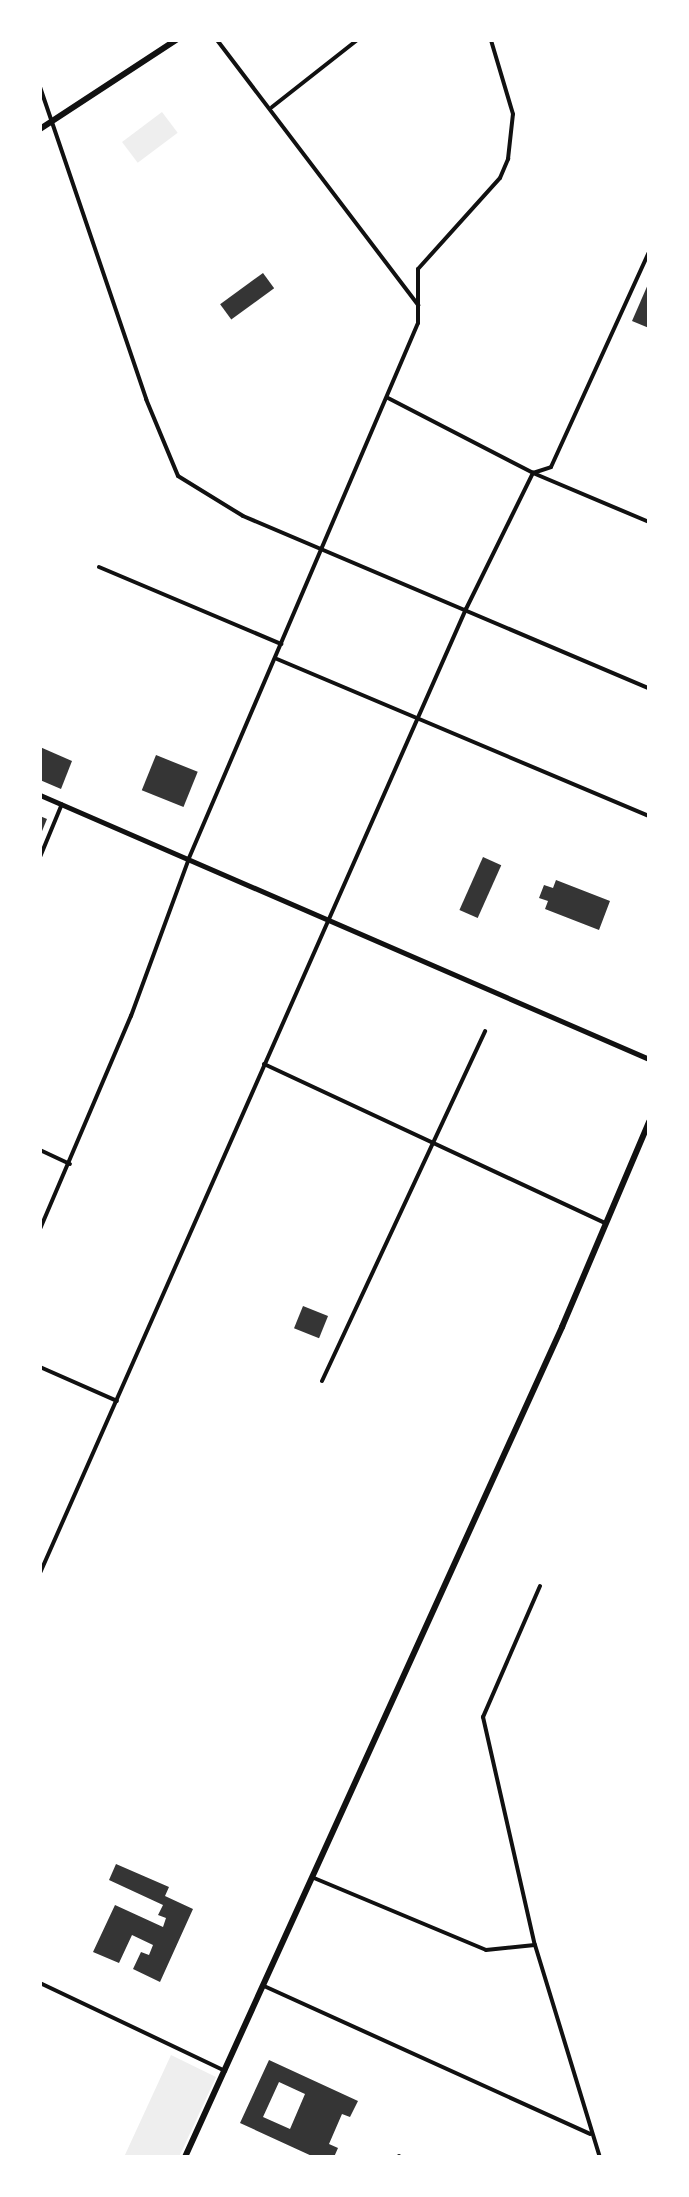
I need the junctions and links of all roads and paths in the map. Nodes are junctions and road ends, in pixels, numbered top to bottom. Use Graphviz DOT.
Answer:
graph roads {
  1 [pos="176,40"];
  2 [pos="217,40"];
  3 [pos="357,40"];
  4 [pos="491,40"];
  5 [pos="40,87"];
  6 [pos="272,107"];
  7 [pos="51,122"];
  8 [pos="40,129"];
  9 [pos="649,252"];
  10 [pos="419,307"];
  11 [pos="388,398"];
  12 [pos="533,473"];
  13 [pos="649,522"];
  14 [pos="322,550"];
  15 [pos="99,567"];
  16 [pos="466,609"];
  17 [pos="281,644"];
  18 [pos="277,659"];
  19 [pos="649,688"];
  20 [pos="417,717"];
  21 [pos="40,795"];
  22 [pos="62,804"];
  23 [pos="649,816"];
  24 [pos="40,857"];
  25 [pos="189,858"];
  26 [pos="325,920"];
  27 [pos="485,1031"];
  28 [pos="649,1059"];
  29 [pos="264,1064"];
  30 [pos="649,1122"];
  31 [pos="433,1145"];
  32 [pos="40,1150"];
  33 [pos="70,1164"];
  34 [pos="605,1223"];
  35 [pos="40,1229"];
  36 [pos="40,1367"];
  37 [pos="322,1381"];
  38 [pos="117,1401"];
  39 [pos="40,1573"];
  40 [pos="540,1586"];
  41 [pos="314,1878"];
  42 [pos="535,1945"];
  43 [pos="40,1983"];
  44 [pos="264,1986"];
  45 [pos="225,2071"];
  46 [pos="591,2134"];
  47 [pos="185,2157"];
  48 [pos="600,2157"];
  1 -- 7 [label="main road"];
  2 -- 6 [label="street"];
  3 -- 6 [label="street"];
  4 -- 10 [label="street"];
  5 -- 7 [label="street"];
  6 -- 10 [label="street"];
  7 -- 8 [label="main road"];
  7 -- 14 [label="street"];
  9 -- 12 [label="street"];
  10 -- 11 [label="street"];
  11 -- 12 [label="street"];
  11 -- 14 [label="street"];
  12 -- 13 [label="street"];
  12 -- 16 [label="street"];
  14 -- 16 [label="street"];
  14 -- 17 [label="street"];
  15 -- 17 [label="street"];
  16 -- 19 [label="street"];
  16 -- 20 [label="street"];
  17 -- 18 [label="street"];
  18 -- 20 [label="street"];
  18 -- 25 [label="street"];
  20 -- 23 [label="street"];
  20 -- 26 [label="street"];
  21 -- 22 [label="street"];
  22 -- 24 [label="street"];
  22 -- 25 [label="street"];
  25 -- 26 [label="street"];
  25 -- 33 [label="street"];
  26 -- 28 [label="street"];
  26 -- 29 [label="street"];
  27 -- 31 [label="street"];
  29 -- 31 [label="street"];
  29 -- 38 [label="street"];
  30 -- 34 [label="main road"];
  31 -- 34 [label="street"];
  31 -- 37 [label="street"];
  32 -- 33 [label="street"];
  33 -- 35 [label="street"];
  34 -- 41 [label="main road"];
  36 -- 38 [label="street"];
  38 -- 39 [label="street"];
  40 -- 42 [label="street"];
  41 -- 42 [label="street"];
  41 -- 44 [label="main road"];
  42 -- 46 [label="street"];
  43 -- 45 [label="street"];
  44 -- 45 [label="main road"];
  44 -- 46 [label="street"];
  45 -- 47 [label="main road"];
  46 -- 48 [label="street"];
}
